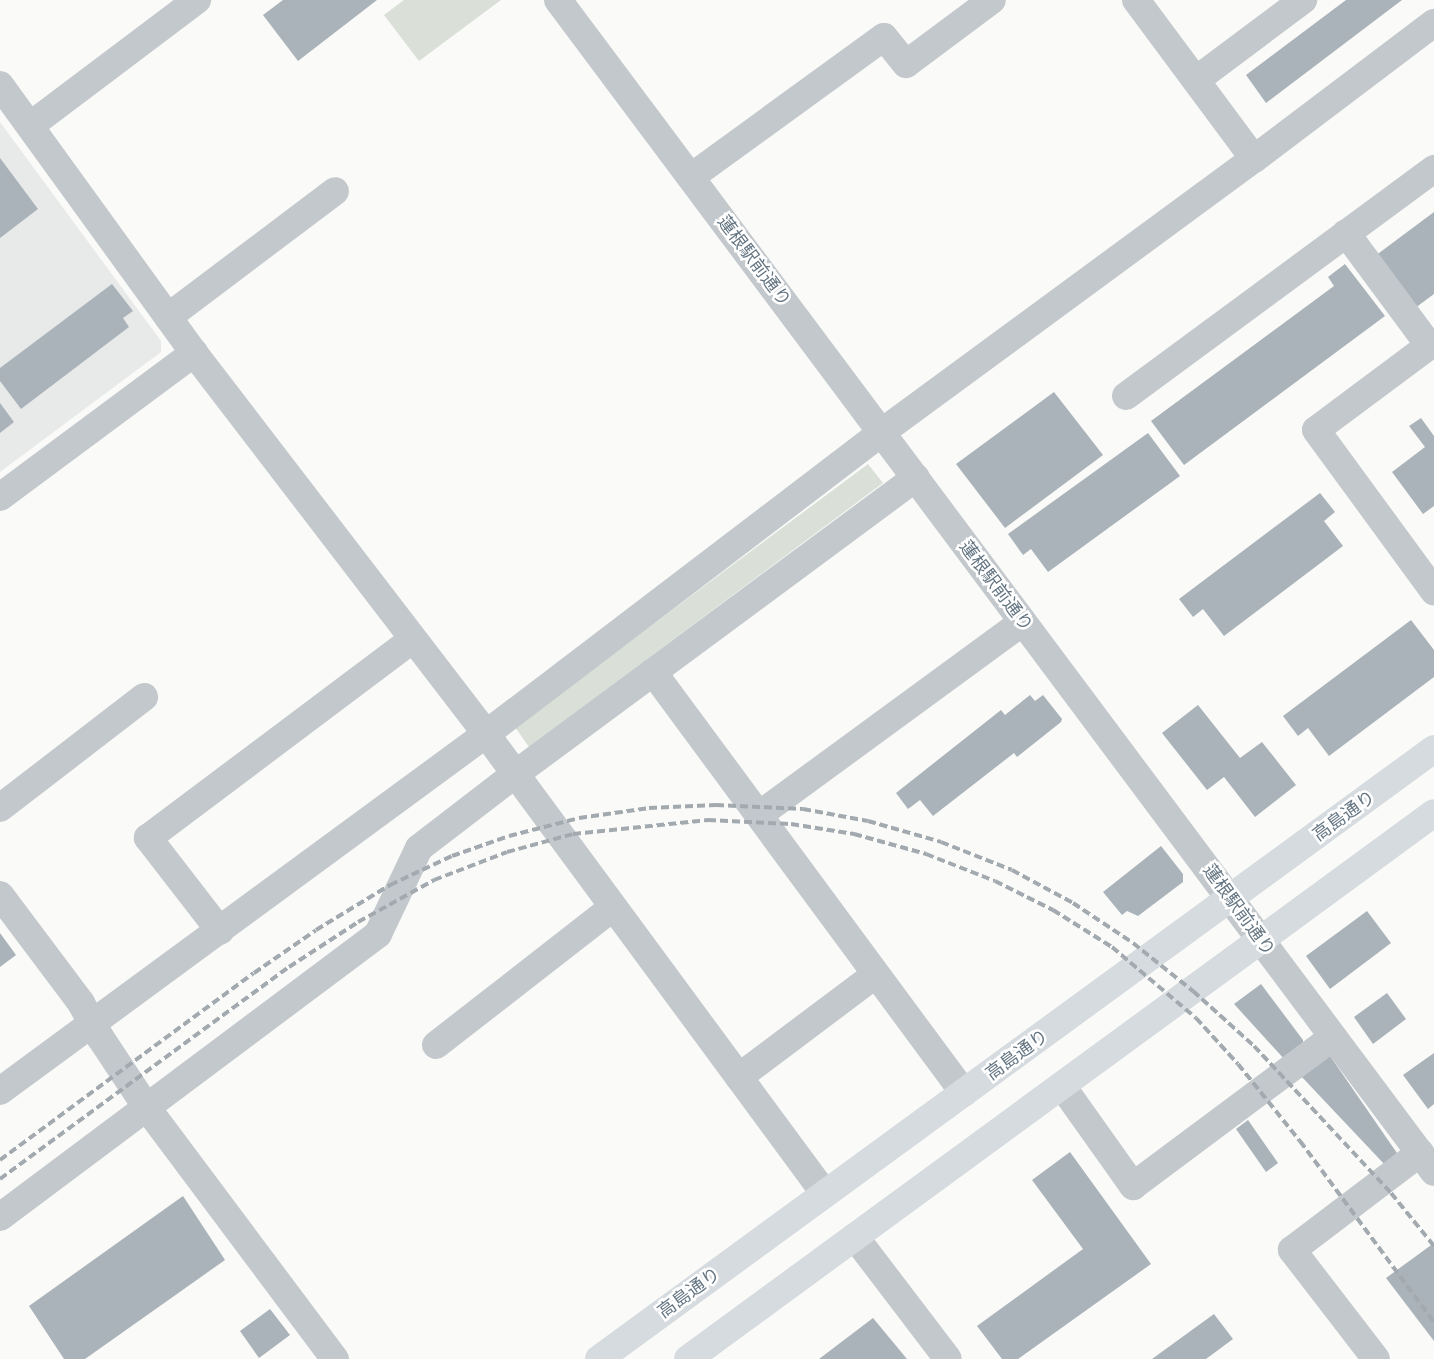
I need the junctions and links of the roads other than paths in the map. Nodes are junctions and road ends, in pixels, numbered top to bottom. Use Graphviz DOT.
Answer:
graph roads {
  1 [pos="197,0"];
  2 [pos="558,0"];
  3 [pos="992,0"];
  4 [pos="1136,0"];
  5 [pos="1303,0"];
  6 [pos="1434,23"];
  7 [pos="1196,80"];
  8 [pos="0,84"];
  9 [pos="31,126"];
  10 [pos="1254,159"];
  11 [pos="1434,169"];
  12 [pos="692,177"];
  13 [pos="335,191"];
  14 [pos="1346,233"];
  15 [pos="168,317"];
  16 [pos="1432,344"];
  17 [pos="194,353"];
  18 [pos="1126,396"];
  19 [pos="882,432"];
  20 [pos="916,478"];
  21 [pos="0,497"];
  22 [pos="1434,591"];
  23 [pos="1024,622"];
  24 [pos="412,640"];
  25 [pos="653,672"];
  26 [pos="144,698"];
  27 [pos="486,734"];
  28 [pos="1434,749"];
  29 [pos="514,775"];
  30 [pos="0,808"];
  31 [pos="1434,813"];
  32 [pos="759,815"];
  33 [pos="0,895"];
  34 [pos="1231,899"];
  35 [pos="613,907"];
  36 [pos="220,931"];
  37 [pos="1260,940"];
  38 [pos="876,974"];
  39 [pos="91,1023"];
  40 [pos="1333,1037"];
  41 [pos="436,1045"];
  42 [pos="738,1077"];
  43 [pos="1062,1086"];
  44 [pos="0,1091"];
  45 [pos="964,1093"];
  46 [pos="148,1108"];
  47 [pos="1427,1163"];
  48 [pos="825,1194"];
  49 [pos="0,1217"];
  50 [pos="855,1237"];
  51 [pos="335,1359"];
  52 [pos="599,1359"];
  53 [pos="688,1359"];
  54 [pos="948,1359"];
  55 [pos="1376,1359"];
  1 -- 9 [label="street"];
  2 -- 12 [label="street, 蓮根駅前通り"];
  3 -- 12 [label="street"];
  4 -- 7 [label="street"];
  5 -- 7 [label="street"];
  6 -- 10 [label="street"];
  7 -- 10 [label="street"];
  8 -- 9 [label="street"];
  9 -- 15 [label="street"];
  10 -- 19 [label="street"];
  11 -- 14 [label="street"];
  12 -- 19 [label="street, 蓮根駅前通り"];
  13 -- 15 [label="street"];
  14 -- 16 [label="street"];
  14 -- 18 [label="street"];
  15 -- 17 [label="street"];
  16 -- 22 [label="street"];
  17 -- 21 [label="street"];
  17 -- 24 [label="street"];
  19 -- 20 [label="street, 蓮根駅前通り"];
  19 -- 27 [label="street"];
  20 -- 23 [label="street, 蓮根駅前通り"];
  20 -- 25 [label="street"];
  23 -- 32 [label="street"];
  23 -- 34 [label="street, 蓮根駅前通り"];
  24 -- 27 [label="street"];
  24 -- 36 [label="street"];
  25 -- 29 [label="street"];
  25 -- 32 [label="street"];
  26 -- 30 [label="street"];
  27 -- 29 [label="street"];
  27 -- 36 [label="street"];
  28 -- 34 [label="main road, 高島通り"];
  29 -- 35 [label="street"];
  29 -- 46 [label="street"];
  31 -- 37 [label="main road"];
  32 -- 38 [label="street"];
  33 -- 39 [label="street"];
  34 -- 37 [label="street, 蓮根駅前通り"];
  34 -- 45 [label="main road, 高島通り"];
  35 -- 41 [label="street"];
  35 -- 42 [label="street"];
  36 -- 39 [label="street"];
  37 -- 40 [label="street, 蓮根駅前通り"];
  37 -- 43 [label="main road"];
  38 -- 42 [label="street"];
  38 -- 45 [label="street"];
  39 -- 44 [label="street"];
  39 -- 46 [label="street"];
  40 -- 43 [label="street"];
  40 -- 47 [label="street, 蓮根駅前通り"];
  42 -- 48 [label="street"];
  43 -- 50 [label="main road"];
  45 -- 48 [label="main road, 高島通り"];
  46 -- 49 [label="street"];
  46 -- 51 [label="street"];
  47 -- 55 [label="street"];
  48 -- 52 [label="main road, 高島通り"];
  50 -- 53 [label="main road"];
  50 -- 54 [label="street"];
}
